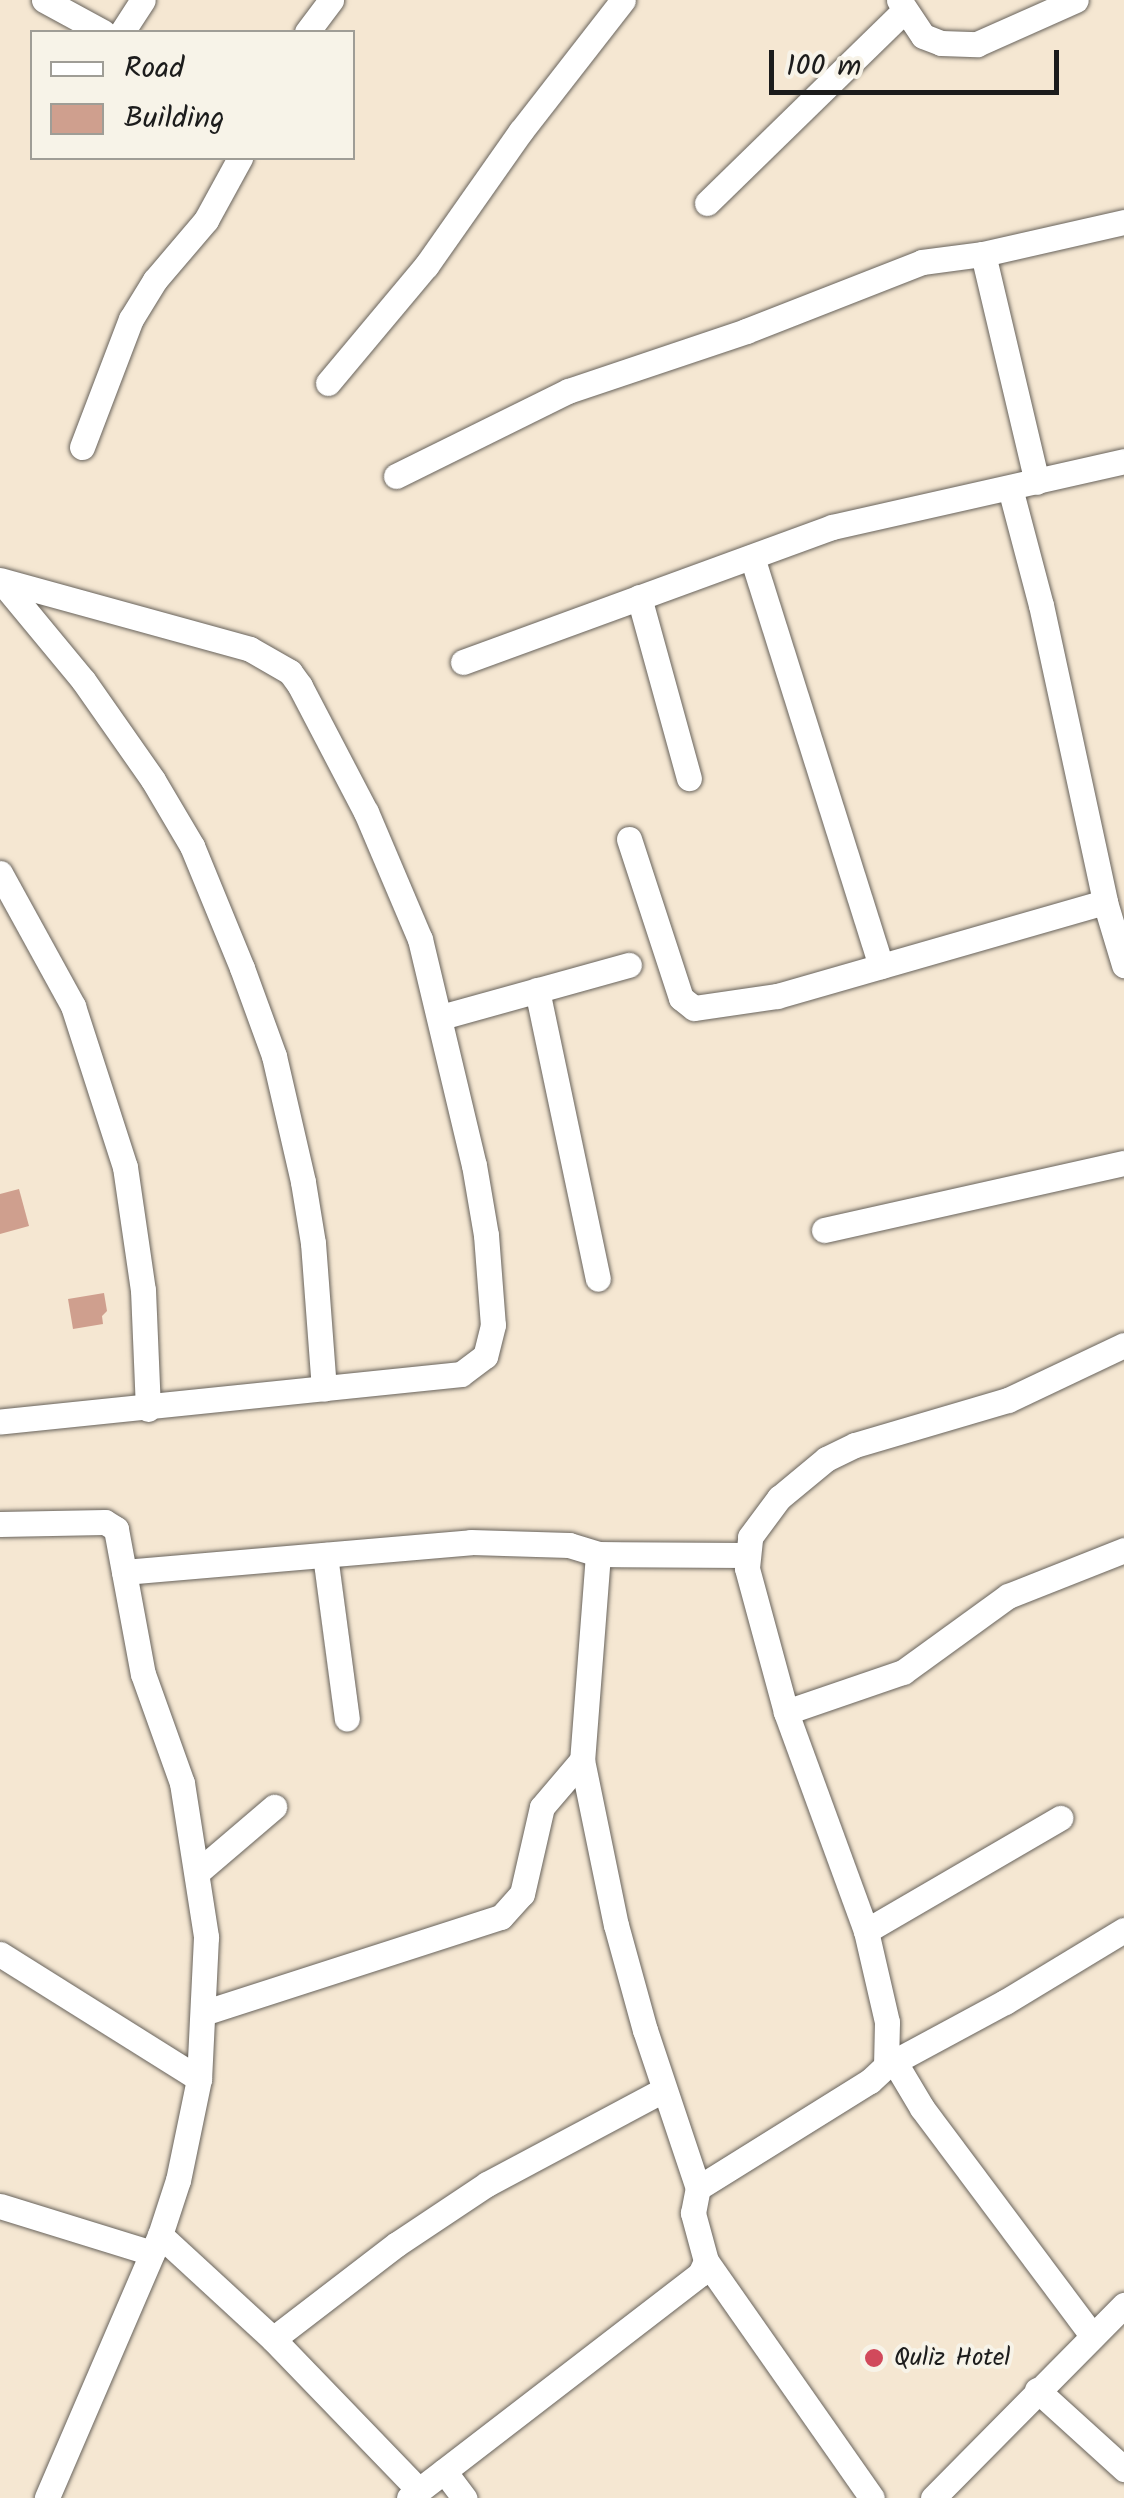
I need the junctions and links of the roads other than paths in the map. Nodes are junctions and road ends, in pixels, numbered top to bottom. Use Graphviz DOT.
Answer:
graph roads {
  1 [pos="44,0"];
  2 [pos="143,0"];
  3 [pos="331,0"];
  4 [pos="623,0"];
  5 [pos="1076,0"];
  6 [pos="901,6"];
  7 [pos="99,30"];
  8 [pos="123,30"];
  9 [pos="309,30"];
  10 [pos="239,160"];
  11 [pos="706,203"];
  12 [pos="1124,222"];
  13 [pos="983,254"];
  14 [pos="328,383"];
  15 [pos="82,447"];
  16 [pos="1124,461"];
  17 [pos="396,476"];
  18 [pos="1037,482"];
  19 [pos="1010,488"];
  20 [pos="752,558"];
  21 [pos="0,580"];
  22 [pos="639,597"];
  23 [pos="463,662"];
  24 [pos="689,778"];
  25 [pos="629,839"];
  26 [pos="0,872"];
  27 [pos="1105,902"];
  28 [pos="630,965"];
  29 [pos="1124,965"];
  30 [pos="880,966"];
  31 [pos="537,990"];
  32 [pos="441,1017"];
  33 [pos="1124,1164"];
  34 [pos="824,1230"];
  35 [pos="598,1278"];
  36 [pos="1124,1345"];
  37 [pos="324,1388"];
  38 [pos="148,1409"];
  39 [pos="0,1422"];
  40 [pos="0,1524"];
  41 [pos="1124,1550"];
  42 [pos="598,1554"];
  43 [pos="326,1555"];
  44 [pos="745,1555"];
  45 [pos="124,1572"];
  46 [pos="786,1712"];
  47 [pos="347,1719"];
  48 [pos="582,1760"];
  49 [pos="274,1807"];
  50 [pos="1060,1818"];
  51 [pos="199,1871"];
  52 [pos="1124,1930"];
  53 [pos="866,1931"];
  54 [pos="0,1954"];
  55 [pos="203,2013"];
  56 [pos="890,2063"];
  57 [pos="199,2079"];
  58 [pos="663,2090"];
  59 [pos="698,2188"];
  60 [pos="0,2206"];
  61 [pos="156,2244"];
  62 [pos="706,2261"];
  63 [pos="1124,2305"];
  64 [pos="1092,2334"];
  65 [pos="272,2339"];
  66 [pos="1036,2390"];
  67 [pos="1124,2469"];
  68 [pos="444,2471"];
  69 [pos="414,2494"];
  70 [pos="47,2498"];
  71 [pos="464,2498"];
  72 [pos="872,2498"];
  73 [pos="933,2498"];
  1 -- 7 [label="street"];
  2 -- 8 [label="street"];
  3 -- 9 [label="street"];
  4 -- 14 [label="street"];
  5 -- 6 [label="street"];
  6 -- 11 [label="street"];
  10 -- 15 [label="street"];
  12 -- 13 [label="street"];
  13 -- 17 [label="street"];
  13 -- 18 [label="street"];
  16 -- 18 [label="street"];
  18 -- 19 [label="street"];
  19 -- 20 [label="street"];
  19 -- 27 [label="street"];
  20 -- 22 [label="street"];
  20 -- 30 [label="street"];
  21 -- 32 [label="street"];
  21 -- 37 [label="street"];
  22 -- 23 [label="street"];
  22 -- 24 [label="street"];
  25 -- 30 [label="street"];
  26 -- 38 [label="street"];
  27 -- 29 [label="street"];
  27 -- 30 [label="street"];
  28 -- 31 [label="street"];
  31 -- 32 [label="street"];
  31 -- 35 [label="street"];
  32 -- 37 [label="street"];
  33 -- 34 [label="street"];
  36 -- 44 [label="street"];
  37 -- 38 [label="street"];
  38 -- 39 [label="street"];
  40 -- 45 [label="street"];
  41 -- 46 [label="street"];
  42 -- 43 [label="street"];
  42 -- 44 [label="street"];
  42 -- 48 [label="street"];
  43 -- 45 [label="street"];
  43 -- 47 [label="street"];
  44 -- 46 [label="street"];
  45 -- 51 [label="street"];
  46 -- 53 [label="street"];
  48 -- 55 [label="street"];
  48 -- 58 [label="street"];
  49 -- 51 [label="street"];
  50 -- 53 [label="street"];
  51 -- 55 [label="street"];
  52 -- 56 [label="street"];
  53 -- 56 [label="street"];
  54 -- 57 [label="street"];
  55 -- 57 [label="street"];
  56 -- 59 [label="street"];
  56 -- 64 [label="street"];
  57 -- 61 [label="street"];
  58 -- 59 [label="street"];
  58 -- 65 [label="street"];
  59 -- 62 [label="street"];
  60 -- 61 [label="street"];
  61 -- 65 [label="street"];
  61 -- 70 [label="street"];
  62 -- 68 [label="street"];
  62 -- 72 [label="street"];
  63 -- 64 [label="street"];
  64 -- 66 [label="street"];
  65 -- 69 [label="street"];
  66 -- 67 [label="street"];
  66 -- 73 [label="street"];
  68 -- 69 [label="street"];
  68 -- 71 [label="street"];
}
